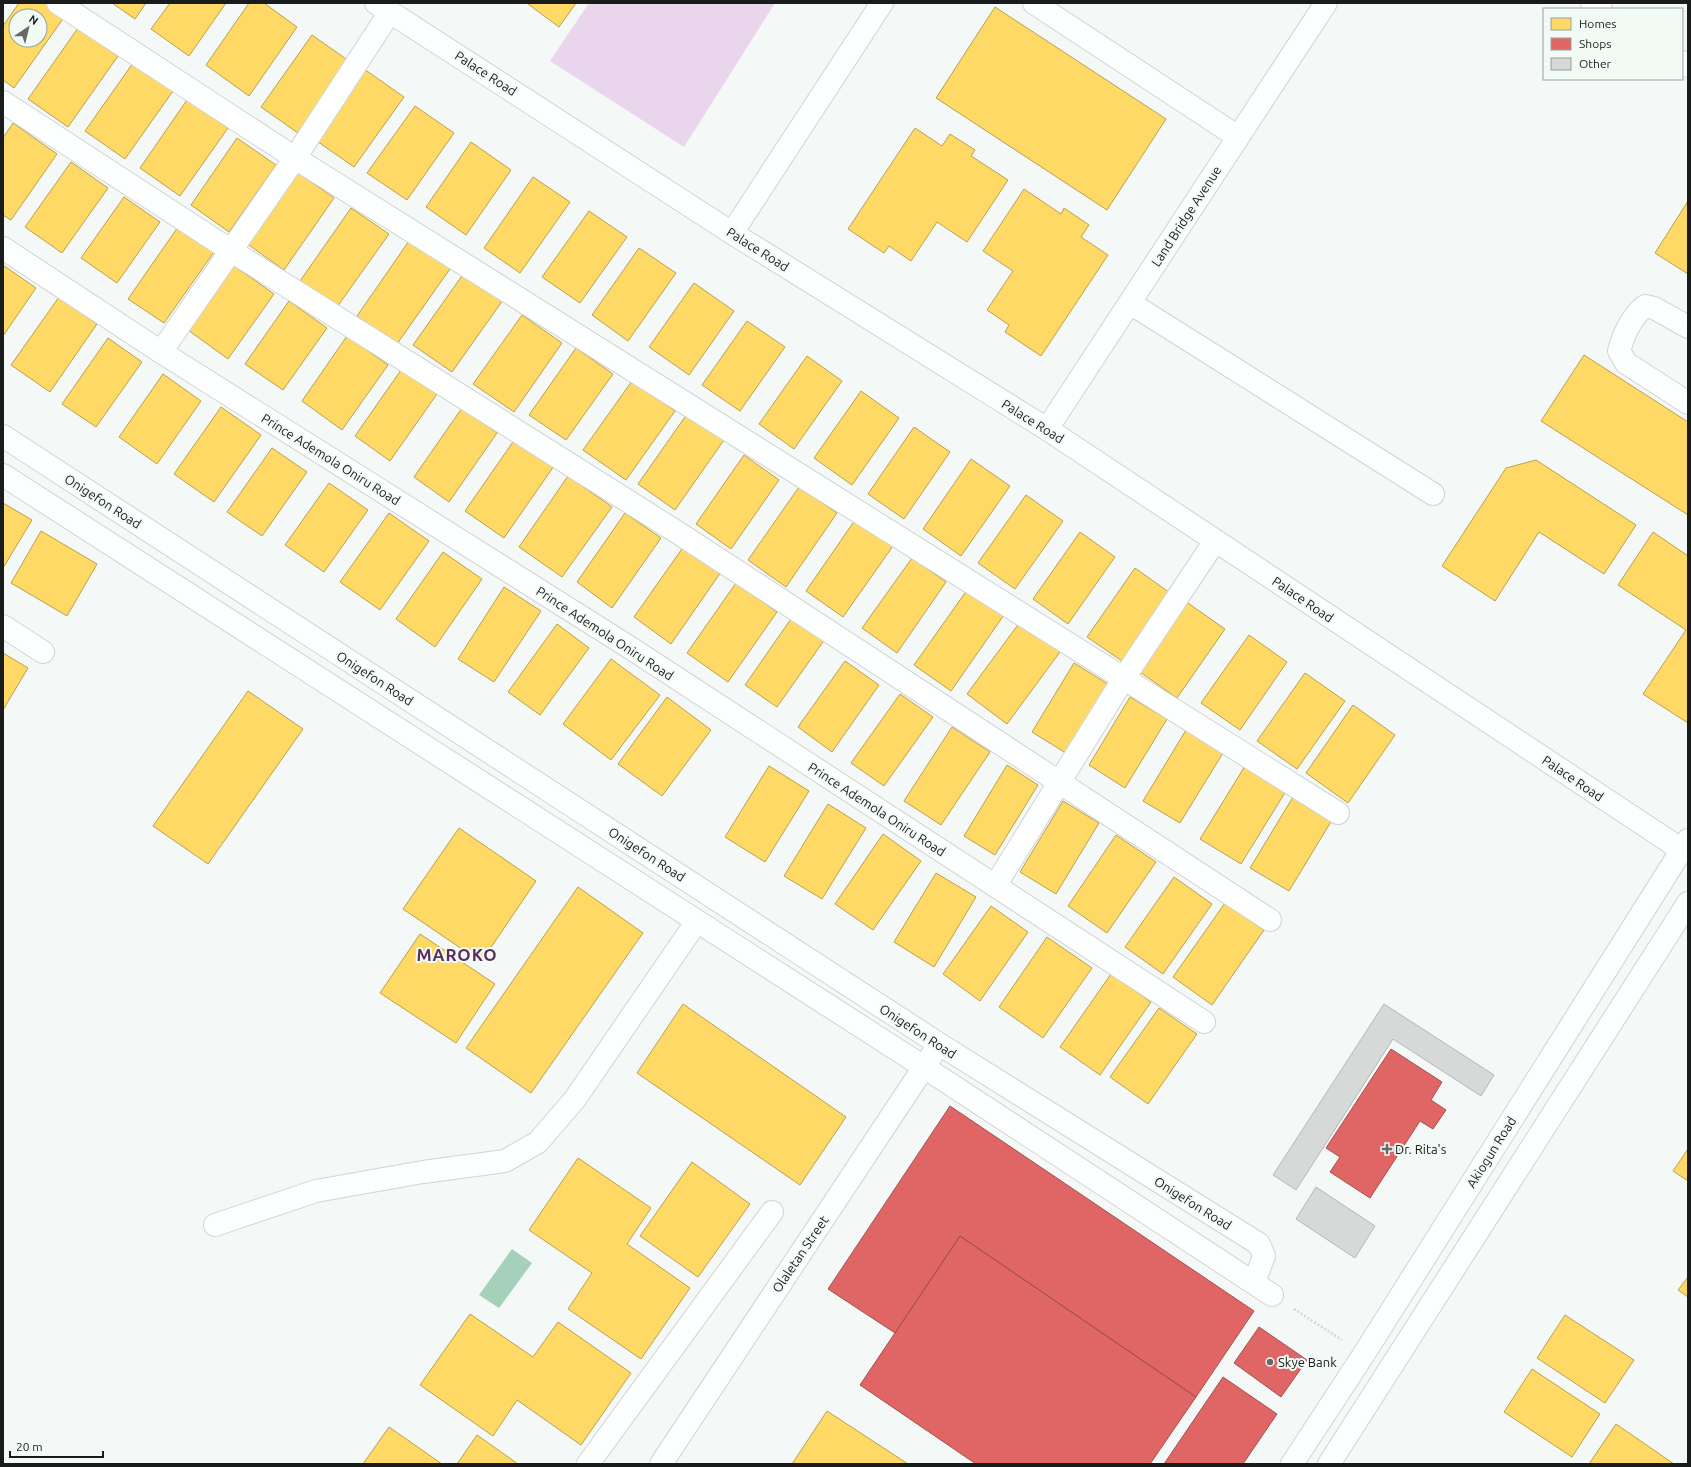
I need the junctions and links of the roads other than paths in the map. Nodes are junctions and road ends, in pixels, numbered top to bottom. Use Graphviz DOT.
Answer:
graph roads {
  1 [pos="58,3"];
  2 [pos="882,3"];
  3 [pos="1034,3"];
  4 [pos="1326,3"];
  5 [pos="383,7"];
  6 [pos="3,102"];
  7 [pos="1238,137"];
  8 [pos="295,158"];
  9 [pos="732,233"];
  10 [pos="3,248"];
  11 [pos="230,250"];
  12 [pos="1130,303"];
  13 [pos="1688,327"];
  14 [pos="161,352"];
  15 [pos="1688,403"];
  16 [pos="1047,430"];
  17 [pos="3,436"];
  18 [pos="3,475"];
  19 [pos="1433,494"];
  20 [pos="1215,541"];
  21 [pos="3,626"];
  22 [pos="43,652"];
  23 [pos="1124,678"];
  24 [pos="1060,783"];
  25 [pos="1338,813"];
  26 [pos="1685,845"];
  27 [pos="995,886"];
  28 [pos="1688,903"];
  29 [pos="1270,920"];
  30 [pos="697,921"];
  31 [pos="1204,1022"];
  32 [pos="939,1044"];
  33 [pos="924,1067"];
  34 [pos="772,1212"];
  35 [pos="215,1225"];
  36 [pos="1251,1282"];
  37 [pos="1272,1295"];
  38 [pos="588,1464"];
  39 [pos="661,1464"];
  40 [pos="1292,1464"];
  41 [pos="1329,1464"];
  1 -- 8 [label="street"];
  2 -- 9 [label="street"];
  3 -- 7 [label="street"];
  4 -- 7 [label="street, Land Bridge Avenue"];
  5 -- 8 [label="street"];
  5 -- 9 [label="street, Palace Road"];
  6 -- 11 [label="street"];
  7 -- 12 [label="street, Land Bridge Avenue"];
  8 -- 11 [label="street"];
  8 -- 23 [label="street"];
  9 -- 16 [label="street, Palace Road"];
  10 -- 14 [label="street, Prince Ademola Oniru Road"];
  11 -- 14 [label="street"];
  11 -- 24 [label="street"];
  12 -- 16 [label="street, Land Bridge Avenue"];
  12 -- 19 [label="street"];
  13 -- 15 [label="street"];
  14 -- 27 [label="street, Prince Ademola Oniru Road"];
  16 -- 20 [label="street, Palace Road"];
  17 -- 32 [label="street, Onigefon Road"];
  18 -- 30 [label="street, Onigefon Road"];
  20 -- 23 [label="street"];
  20 -- 26 [label="street, Palace Road"];
  21 -- 22 [label="street"];
  23 -- 24 [label="street"];
  23 -- 25 [label="street"];
  24 -- 27 [label="street"];
  24 -- 29 [label="street"];
  26 -- 40 [label="street, Akiogun Road"];
  27 -- 31 [label="street, Prince Ademola Oniru Road"];
  28 -- 41 [label="street"];
  30 -- 33 [label="street, Onigefon Road"];
  30 -- 35 [label="street"];
  32 -- 33 [label="street, Olaletan Street"];
  32 -- 36 [label="street, Onigefon Road"];
  33 -- 36 [label="street, Onigefon Road"];
  33 -- 39 [label="street, Olaletan Street"];
  34 -- 38 [label="street"];
  36 -- 37 [label="street, Onigefon Road"];
}
